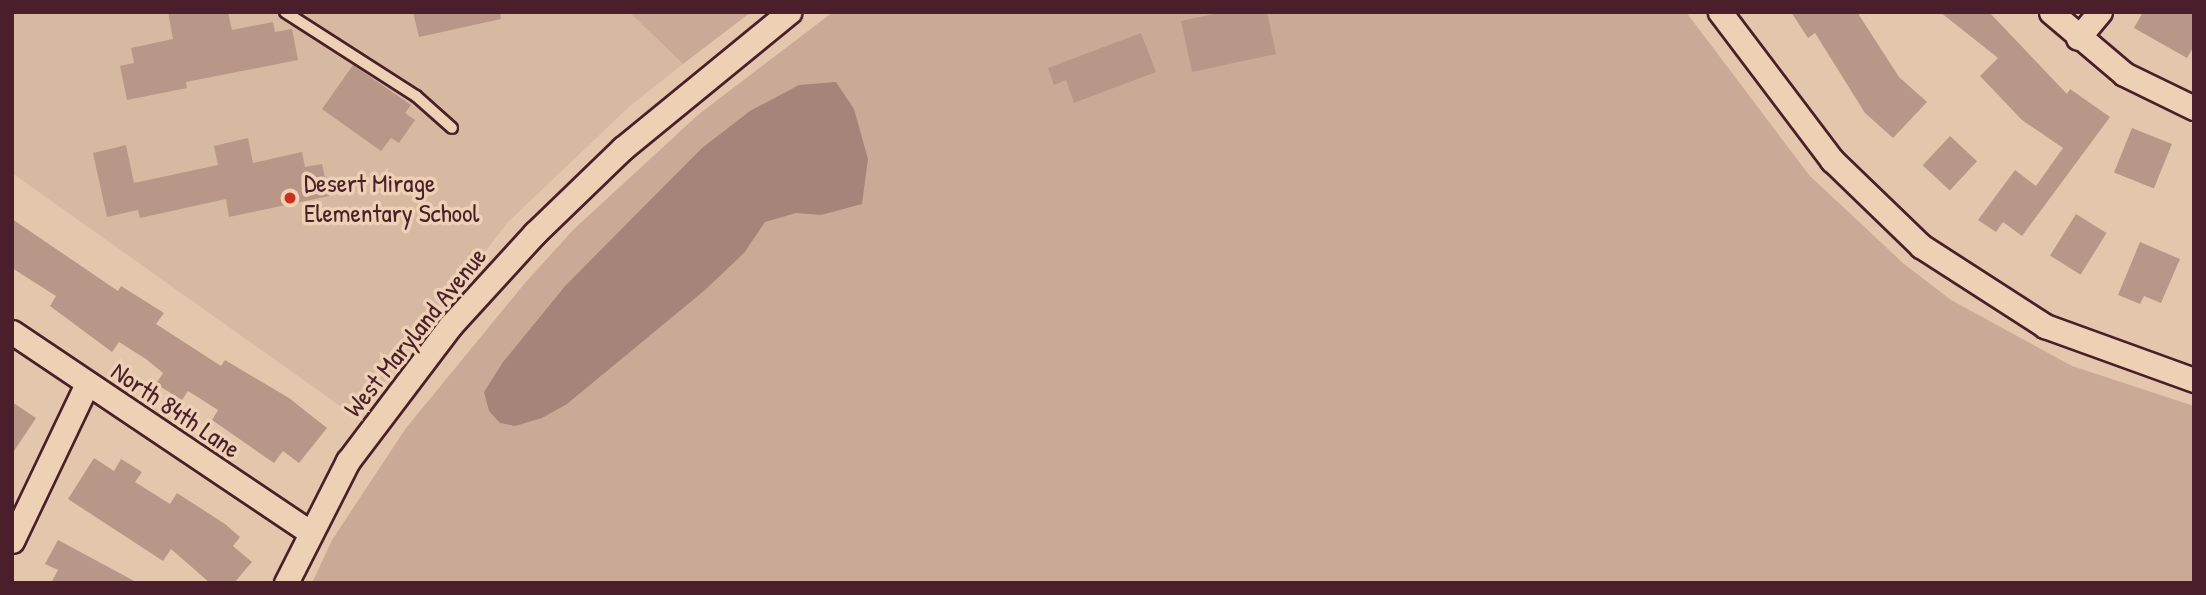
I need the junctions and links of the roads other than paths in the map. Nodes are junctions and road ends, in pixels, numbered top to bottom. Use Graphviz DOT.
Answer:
graph roads {
  1 [pos="285,12"];
  2 [pos="789,12"];
  3 [pos="1720,12"];
  4 [pos="2051,12"];
  5 [pos="2100,12"];
  6 [pos="2078,38"];
  7 [pos="2194,108"];
  8 [pos="452,128"];
  9 [pos="12,332"];
  10 [pos="2194,380"];
  11 [pos="87,384"];
  12 [pos="310,532"];
  13 [pos="12,541"];
  14 [pos="286,583"];
  1 -- 8 [label="lane"];
  2 -- 12 [label="street, West Maryland Avenue"];
  3 -- 10 [label="street"];
  4 -- 6 [label="street"];
  5 -- 6 [label="street"];
  6 -- 7 [label="street"];
  9 -- 11 [label="street, North 84th Lane"];
  11 -- 12 [label="street, North 84th Lane"];
  11 -- 13 [label="street"];
  12 -- 14 [label="street, West Maryland Avenue"];
}
